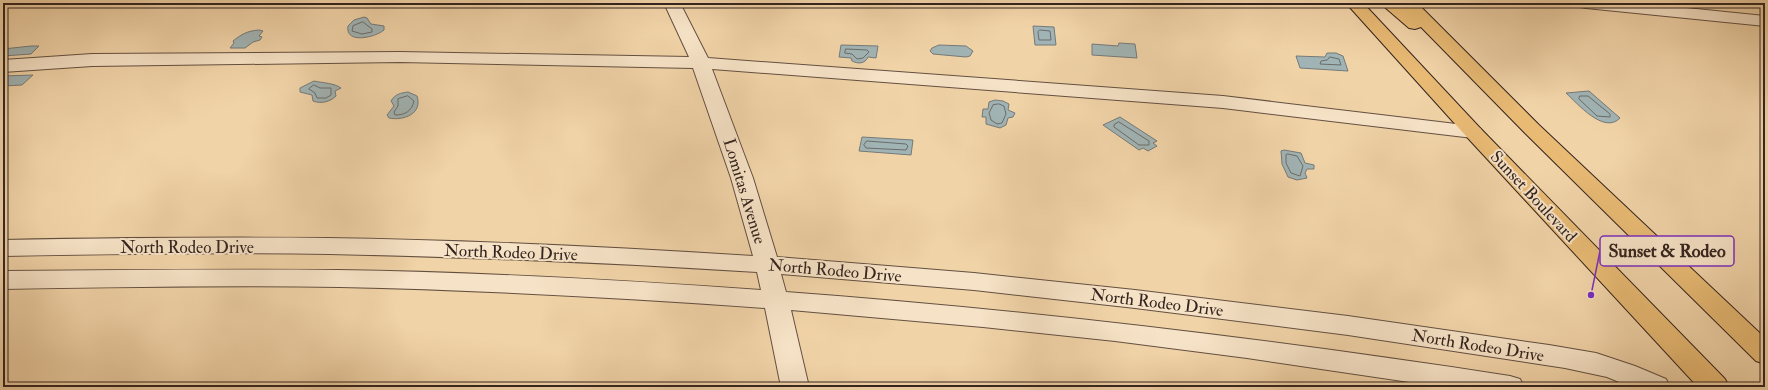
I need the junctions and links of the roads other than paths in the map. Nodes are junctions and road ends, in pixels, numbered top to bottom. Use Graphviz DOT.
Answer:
graph roads {
  1 [pos="672,3"];
  2 [pos="1354,3"];
  3 [pos="1388,3"];
  4 [pos="1407,3"];
  5 [pos="1586,3"];
  6 [pos="1765,21"];
  7 [pos="701,63"];
  8 [pos="3,66"];
  9 [pos="1477,73"];
  10 [pos="1474,132"];
  11 [pos="3,248"];
  12 [pos="768,264"];
  13 [pos="3,280"];
  14 [pos="777,300"];
  15 [pos="1765,354"];
  16 [pos="796,387"];
  17 [pos="1510,387"];
  18 [pos="1656,387"];
  19 [pos="1715,387"];
  1 -- 7 [label="street, Lomitas Avenue"];
  2 -- 10 [label="main road, Sunset Boulevard"];
  3 -- 9 [label="main road"];
  4 -- 9 [label="main road"];
  5 -- 6 [label="street"];
  7 -- 8 [label="street"];
  7 -- 10 [label="street"];
  7 -- 12 [label="street, Lomitas Avenue"];
  9 -- 15 [label="main road"];
  10 -- 19 [label="main road, Sunset Boulevard"];
  11 -- 12 [label="street, North Rodeo Drive"];
  12 -- 14 [label="street, Lomitas Avenue"];
  12 -- 18 [label="street, North Rodeo Drive"];
  13 -- 14 [label="street, North Rodeo Drive"];
  14 -- 16 [label="street, Lomitas Avenue"];
  14 -- 17 [label="street, North Rodeo Drive"];
}
